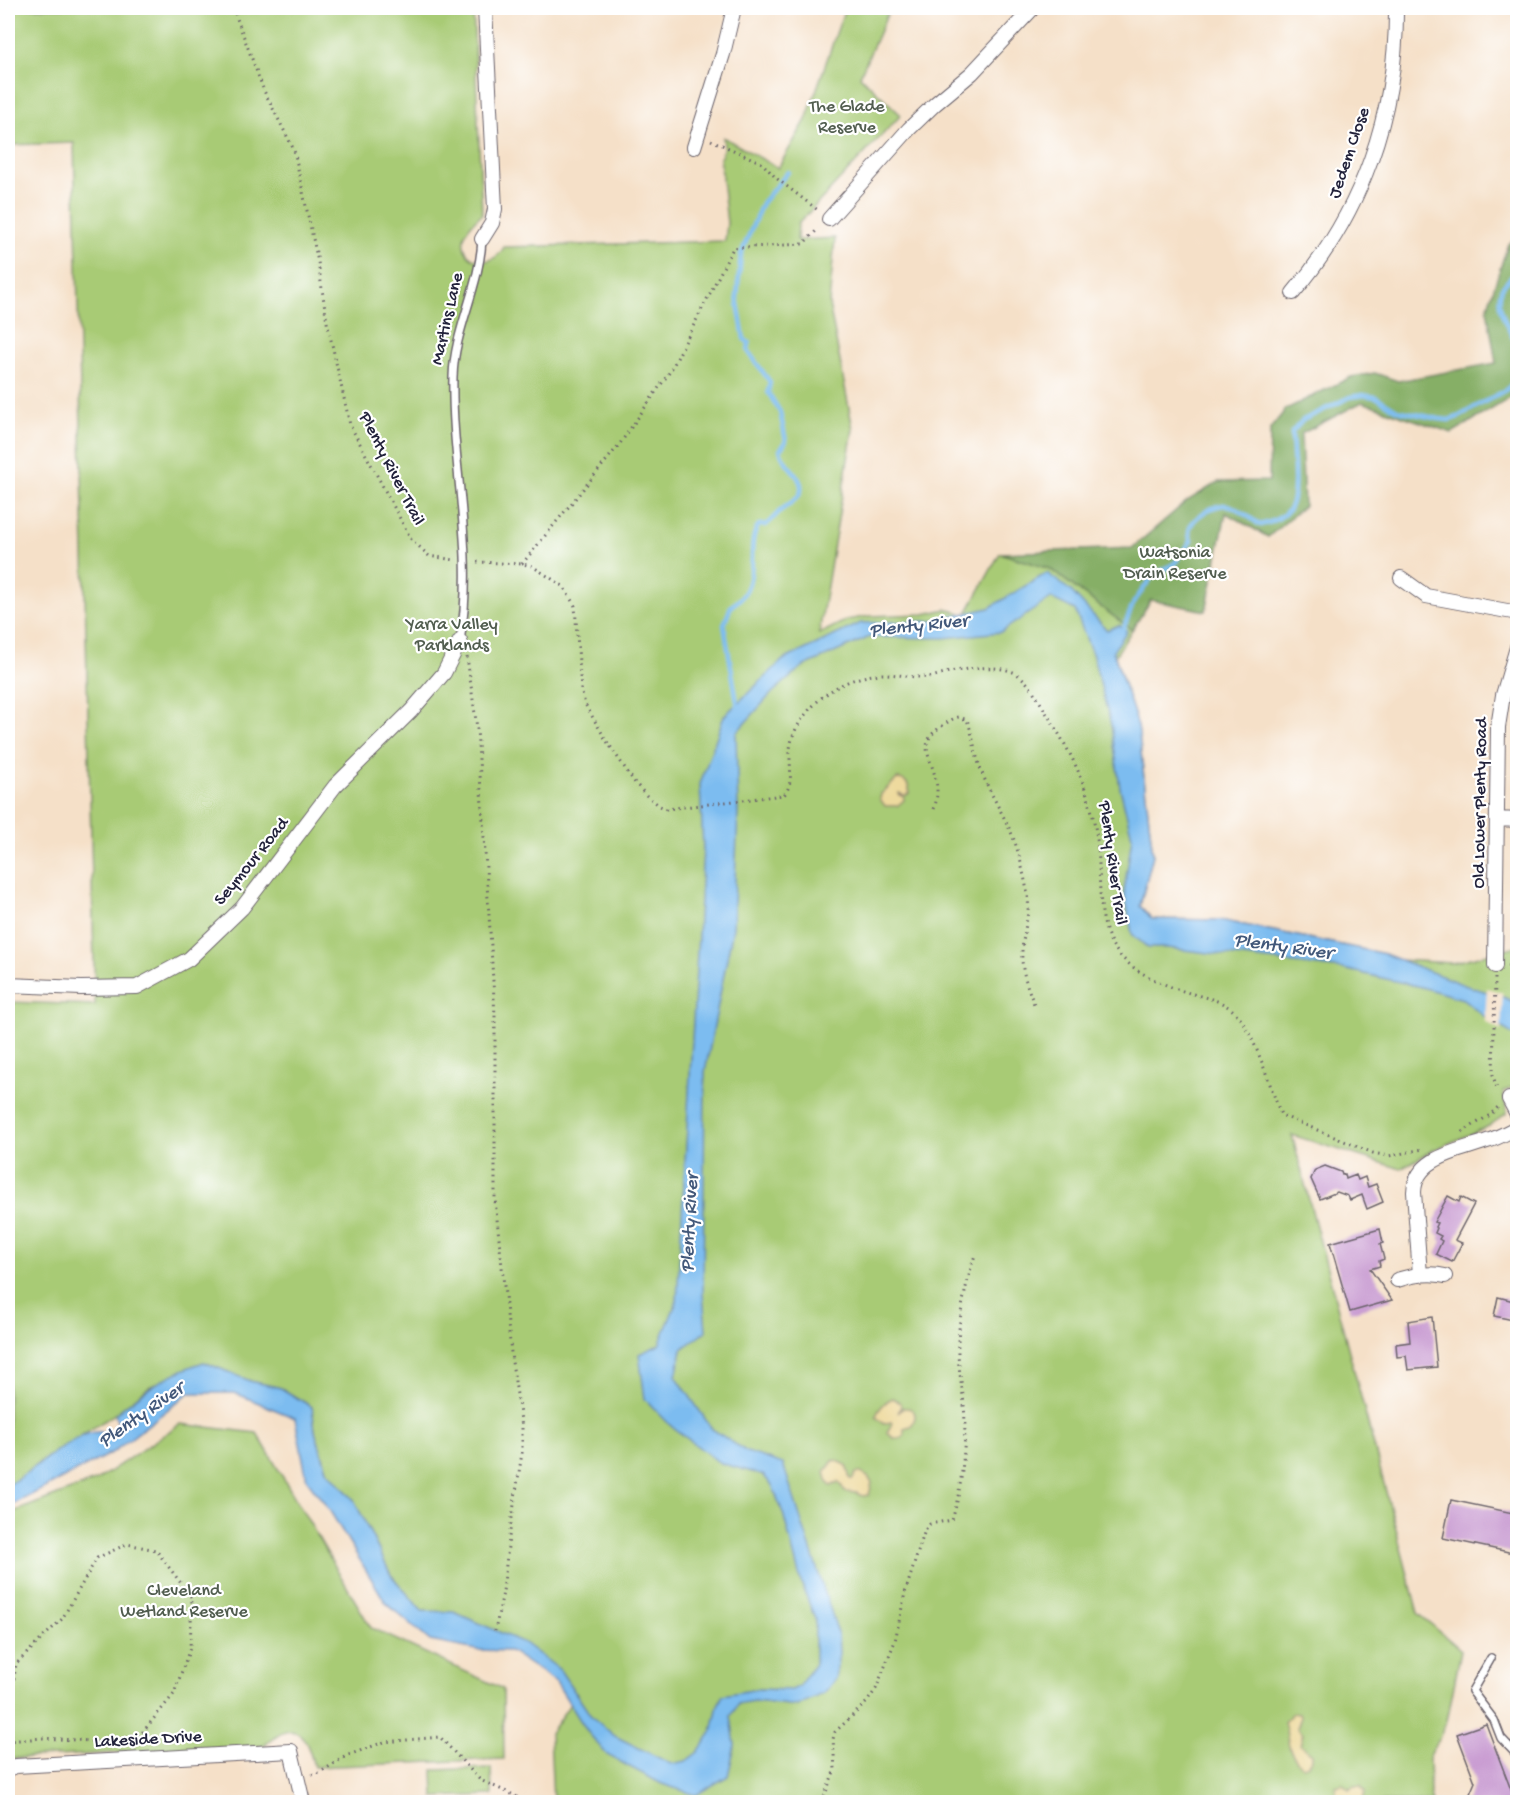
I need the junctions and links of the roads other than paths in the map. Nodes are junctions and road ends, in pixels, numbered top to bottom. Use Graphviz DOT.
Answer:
graph roads {
  1 [pos="484,8"];
  2 [pos="734,8"];
  3 [pos="1033,8"];
  4 [pos="1396,8"];
  5 [pos="696,141"];
  6 [pos="829,219"];
  7 [pos="482,239"];
  8 [pos="1293,293"];
  9 [pos="1401,578"];
  10 [pos="1518,613"];
  11 [pos="460,641"];
  12 [pos="1518,644"];
  13 [pos="1497,819"];
  14 [pos="1518,820"];
  15 [pos="1496,966"];
  16 [pos="8,985"];
  17 [pos="1504,1098"];
  18 [pos="1518,1116"];
  19 [pos="1518,1127"];
  20 [pos="1420,1275"];
  21 [pos="1445,1276"];
  22 [pos="1397,1280"];
  23 [pos="1491,1658"];
  24 [pos="1518,1756"];
  25 [pos="8,1769"];
  26 [pos="303,1803"];
  1 -- 7 [label="street, Martins Lane"];
  2 -- 5 [label="street"];
  3 -- 6 [label="street"];
  4 -- 8 [label="street, Jedem Close"];
  7 -- 11 [label="lane, Martins Lane"];
  9 -- 10 [label="street"];
  11 -- 16 [label="street, Seymour Road"];
  12 -- 13 [label="street, Old Lower Plenty Road"];
  13 -- 14 [label="street"];
  13 -- 15 [label="street, Old Lower Plenty Road"];
  17 -- 18 [label="street"];
  19 -- 20 [label="street"];
  20 -- 21 [label="street"];
  20 -- 22 [label="street"];
  23 -- 24 [label="lane"];
  25 -- 26 [label="street, Lakeside Drive"];
}
